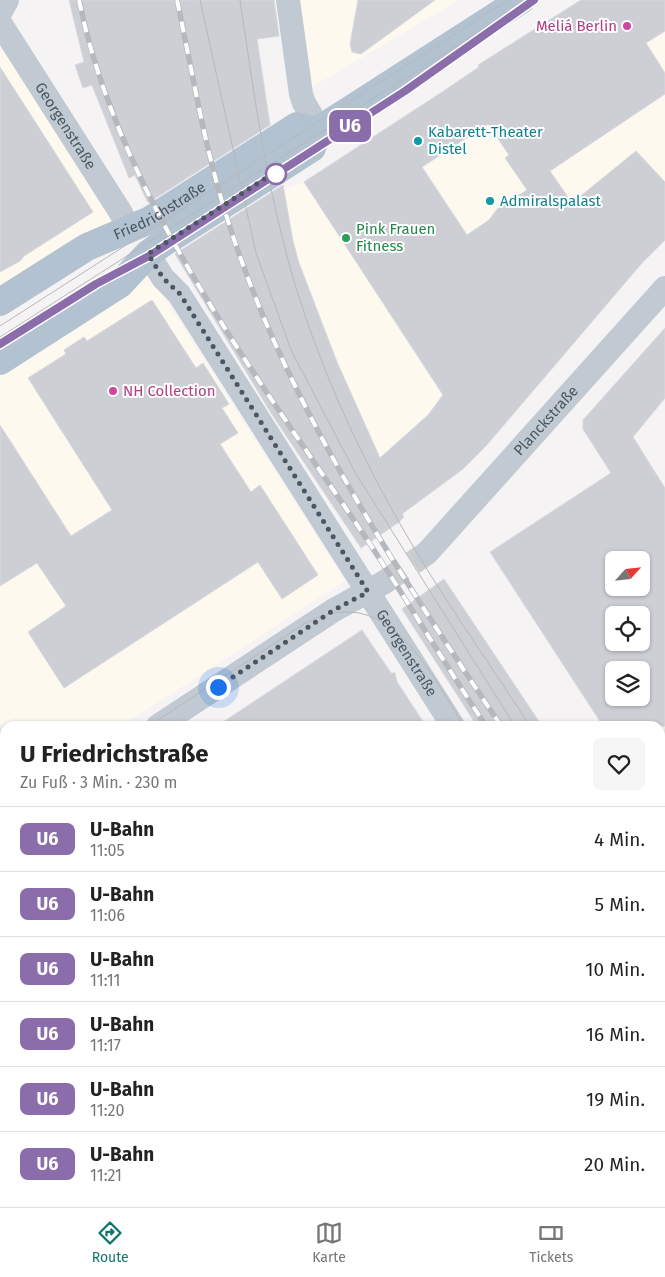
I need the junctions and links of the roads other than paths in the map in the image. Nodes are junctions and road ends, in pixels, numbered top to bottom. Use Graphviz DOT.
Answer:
graph roads {
  1 [pos="7,0"];
  2 [pos="288,0"];
  3 [pos="520,0"];
  4 [pos="0,13"];
  5 [pos="0,23"];
  6 [pos="318,131"];
  7 [pos="129,230"];
  8 [pos="148,254"];
  9 [pos="665,288"];
  10 [pos="0,302"];
  11 [pos="0,361"];
  12 [pos="427,553"];
  13 [pos="376,588"];
  14 [pos="166,721"];
  15 [pos="450,721"];
  1 -- 4 [label="street"];
  2 -- 6 [label="street"];
  3 -- 6 [label="main road, Friedrichstraße"];
  5 -- 7 [label="street, Georgenstraße"];
  6 -- 7 [label="main road, Friedrichstraße"];
  6 -- 8 [label="main road, Friedrichstraße"];
  7 -- 10 [label="main road, Friedrichstraße"];
  8 -- 11 [label="main road, Friedrichstraße"];
  8 -- 13 [label="street, Georgenstraße"];
  9 -- 12 [label="street, Planckstraße"];
  13 -- 14 [label="street"];
  13 -- 15 [label="street, Georgenstraße"];
}
